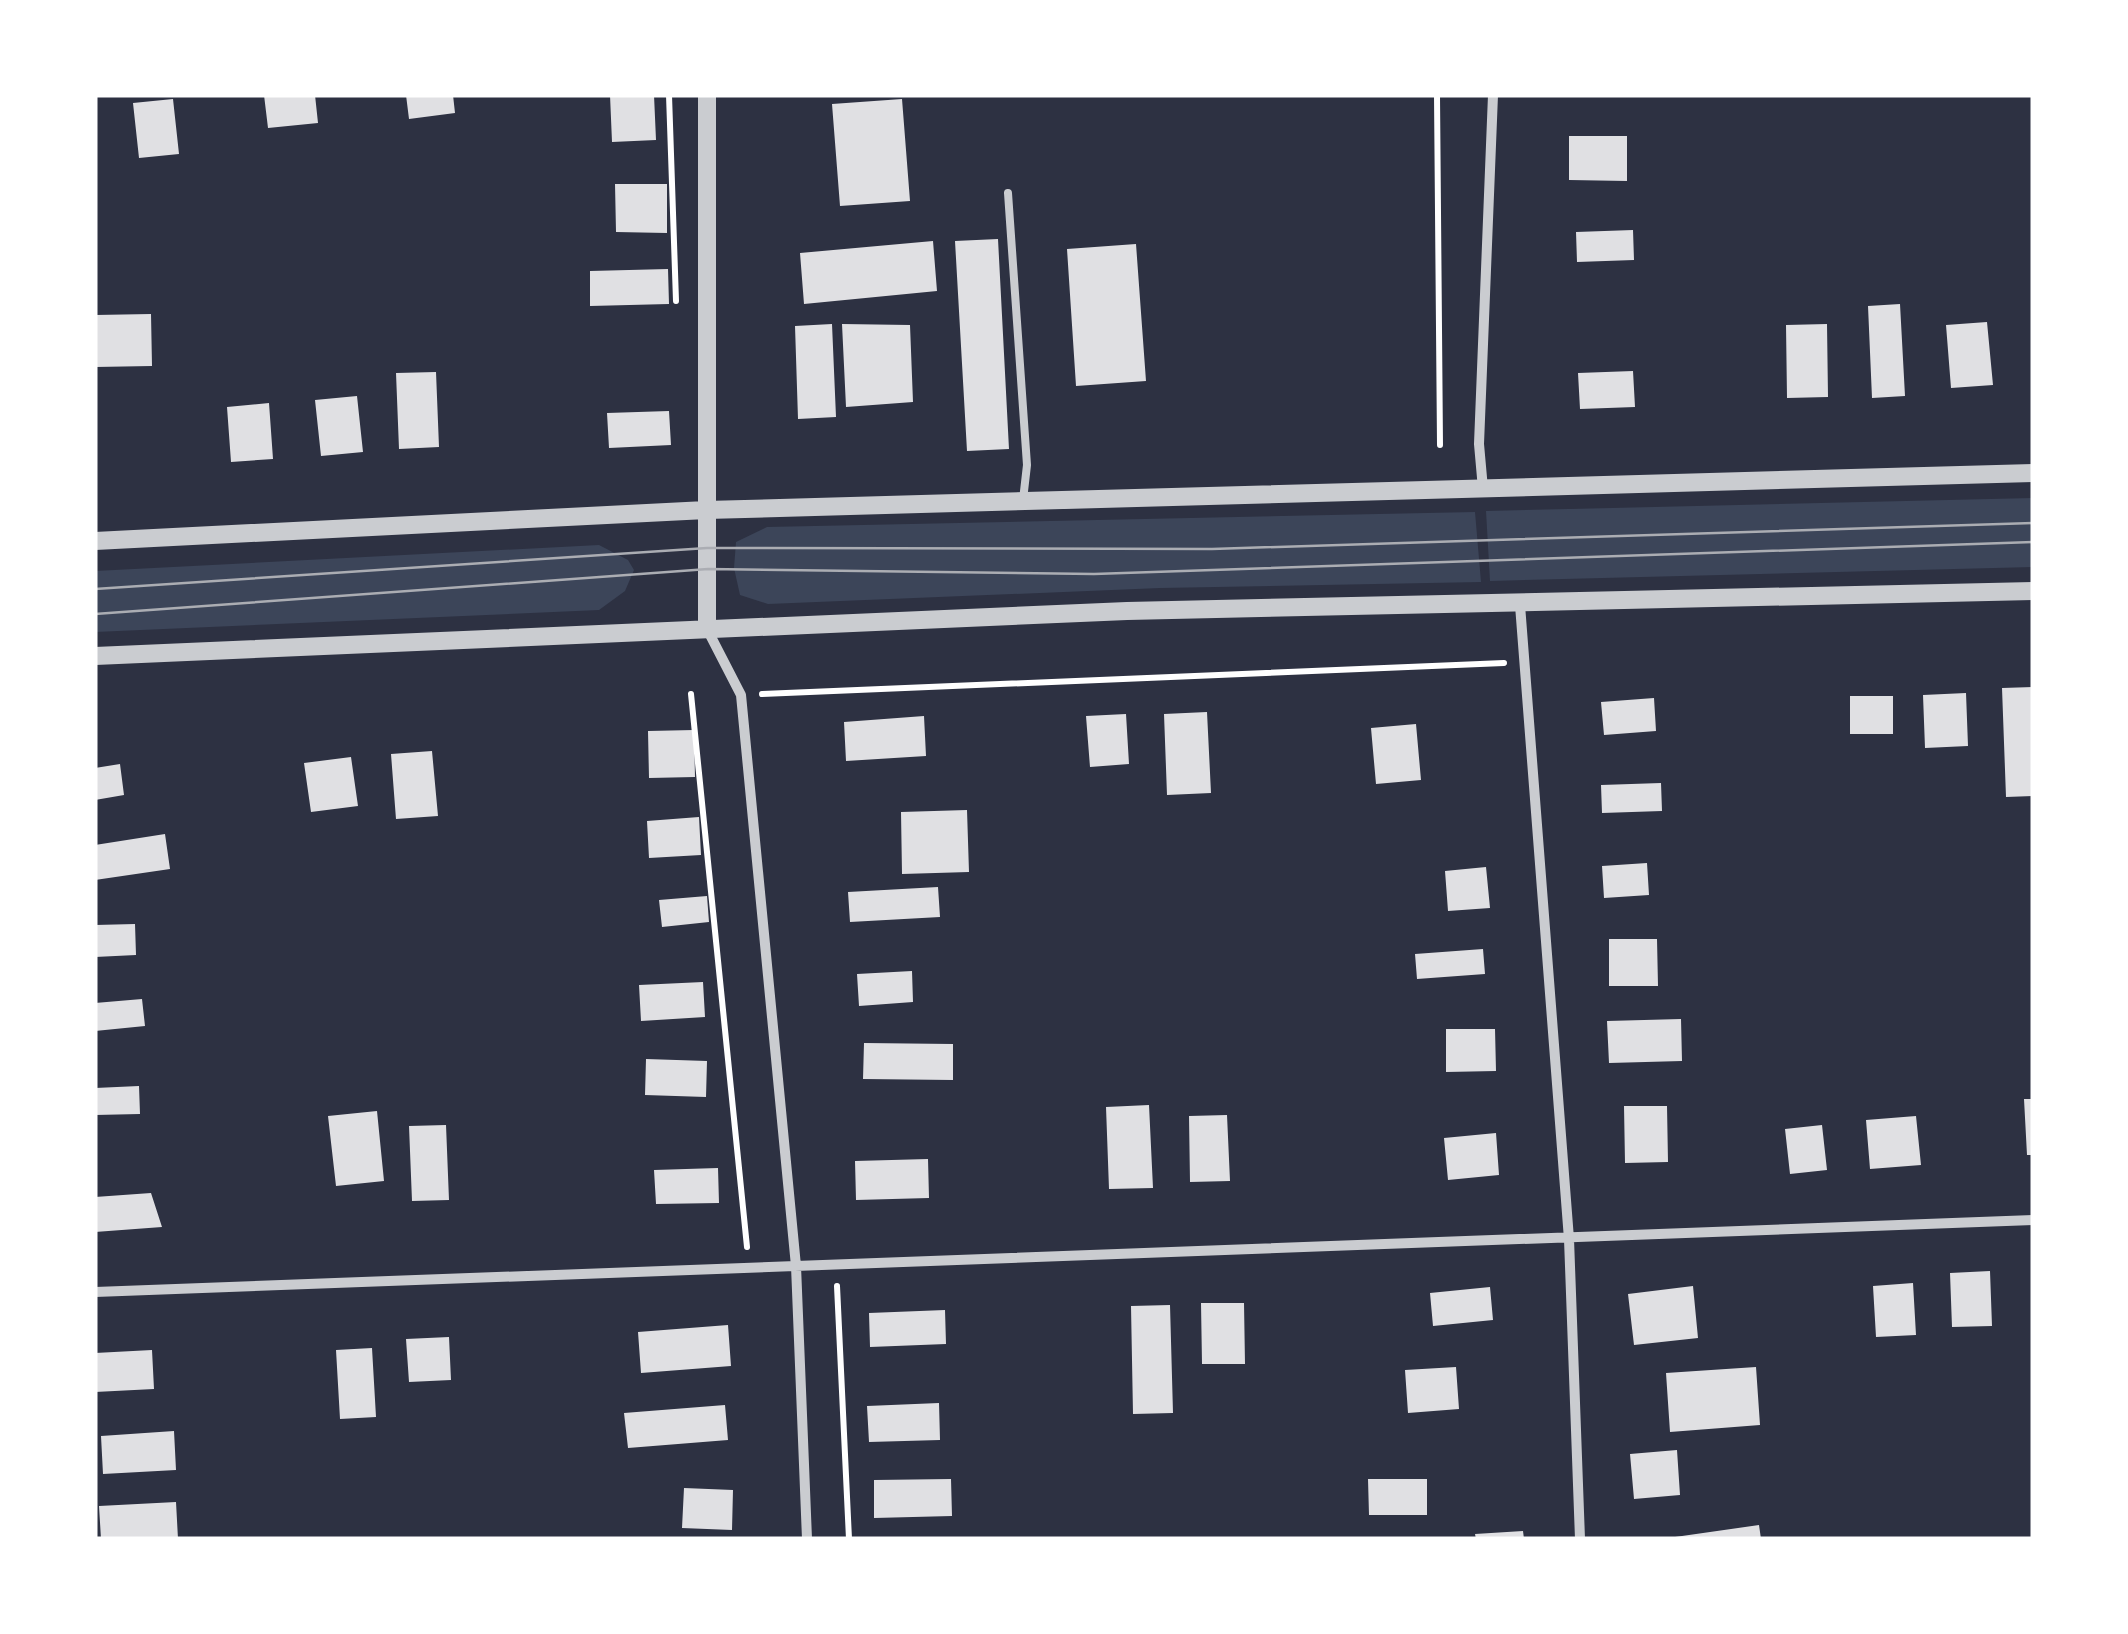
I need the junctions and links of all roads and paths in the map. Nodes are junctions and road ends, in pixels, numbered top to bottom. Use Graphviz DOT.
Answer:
graph roads {
  1 [pos="670,95"];
  2 [pos="707,95"];
  3 [pos="1436,95"];
  4 [pos="1493,95"];
  5 [pos="1008,193"];
  6 [pos="676,311"];
  7 [pos="1440,445"];
  8 [pos="2033,472"];
  9 [pos="1483,488"];
  10 [pos="1023,500"];
  11 [pos="706,510"];
  12 [pos="95,541"];
  13 [pos="2033,591"];
  14 [pos="1520,605"];
  15 [pos="707,628"];
  16 [pos="95,656"];
  17 [pos="1525,663"];
  18 [pos="691,694"];
  19 [pos="741,695"];
  20 [pos="2033,1220"];
  21 [pos="1569,1238"];
  22 [pos="836,1265"];
  23 [pos="796,1266"];
  24 [pos="749,1268"];
  25 [pos="95,1292"];
  26 [pos="807,1539"];
  27 [pos="850,1539"];
  28 [pos="1580,1539"];
  1 -- 6 [label="path"];
  2 -- 11 [label="street"];
  3 -- 7 [label="path"];
  4 -- 9 [label="street"];
  5 -- 10 [label="lane"];
  8 -- 9 [label="street"];
  9 -- 10 [label="street"];
  10 -- 11 [label="street"];
  11 -- 12 [label="street"];
  11 -- 15 [label="street"];
  13 -- 14 [label="street"];
  14 -- 15 [label="street"];
  14 -- 17 [label="street"];
  15 -- 16 [label="street"];
  15 -- 19 [label="street"];
  17 -- 19 [label="path"];
  17 -- 21 [label="street"];
  18 -- 24 [label="path"];
  19 -- 23 [label="street"];
  20 -- 21 [label="street"];
  21 -- 22 [label="street"];
  21 -- 28 [label="street"];
  22 -- 23 [label="street"];
  22 -- 27 [label="path"];
  23 -- 24 [label="street"];
  23 -- 26 [label="street"];
  24 -- 25 [label="street"];
}
